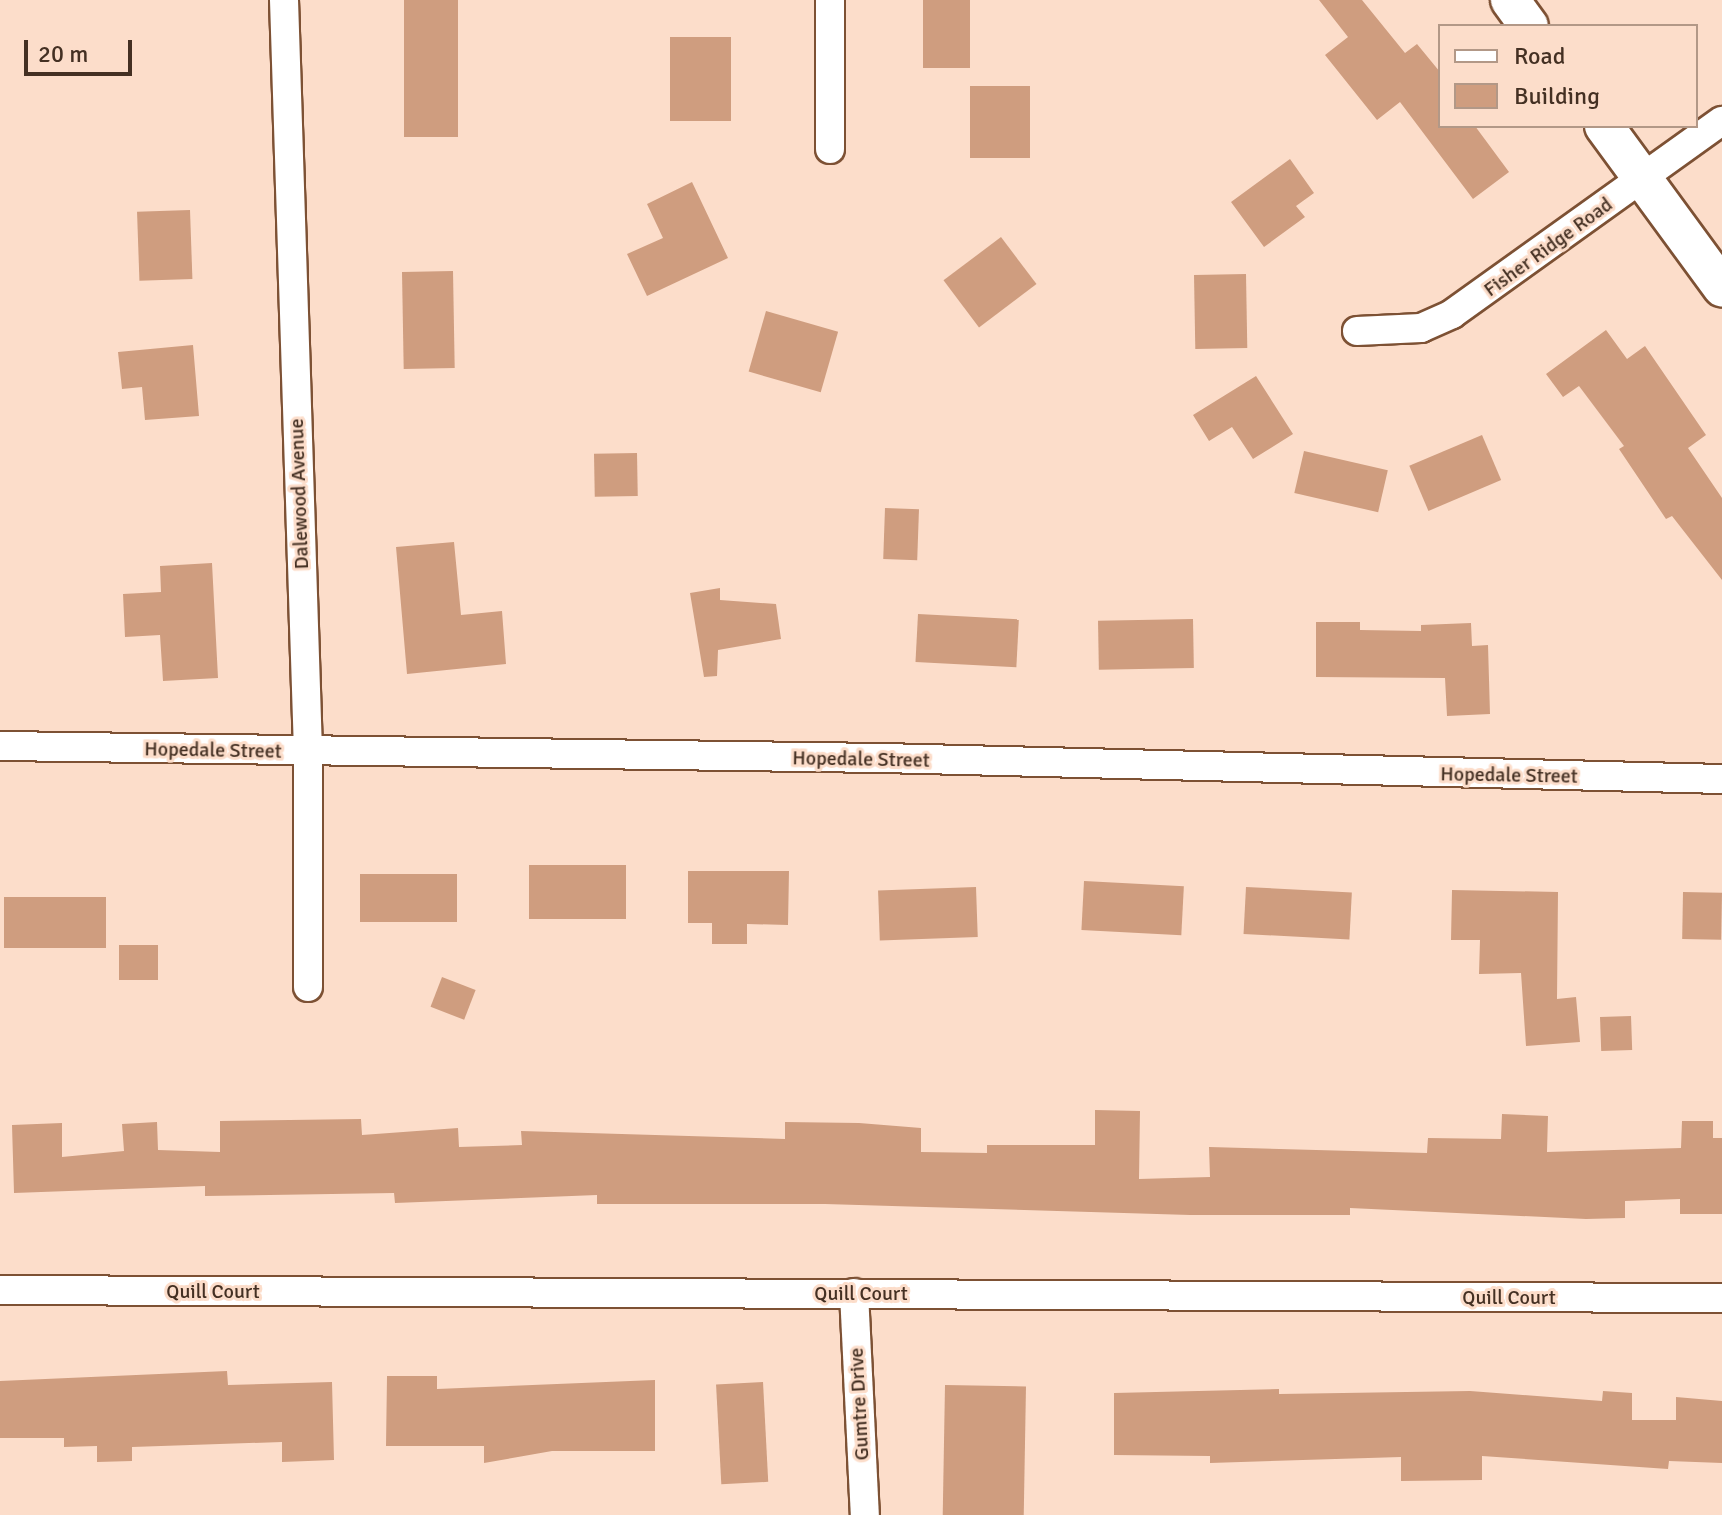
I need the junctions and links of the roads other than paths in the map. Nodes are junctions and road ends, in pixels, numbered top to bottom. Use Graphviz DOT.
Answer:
graph roads {
  1 [pos="284,0"];
  2 [pos="830,0"];
  3 [pos="1510,0"];
  4 [pos="1528,24"];
  5 [pos="1722,121"];
  6 [pos="1605,128"];
  7 [pos="830,149"];
  8 [pos="1643,179"];
  9 [pos="1722,287"];
  10 [pos="1357,331"];
  11 [pos="0,746"];
  12 [pos="308,752"];
  13 [pos="1722,779"];
  14 [pos="308,987"];
  15 [pos="0,1290"];
  16 [pos="854,1293"];
  17 [pos="1722,1298"];
  18 [pos="865,1515"];
  1 -- 12 [label="street, Dalewood Avenue"];
  2 -- 7 [label="street"];
  3 -- 4 [label="street"];
  5 -- 8 [label="street, Fisher Ridge Road"];
  6 -- 8 [label="street"];
  8 -- 9 [label="street"];
  8 -- 10 [label="street, Fisher Ridge Road"];
  11 -- 12 [label="street, Hopedale Street"];
  12 -- 13 [label="street, Hopedale Street"];
  12 -- 14 [label="street, Dalewood Avenue"];
  15 -- 16 [label="street, Quill Court"];
  16 -- 17 [label="street, Quill Court"];
  16 -- 18 [label="street, Gumtre Drive"];
}
